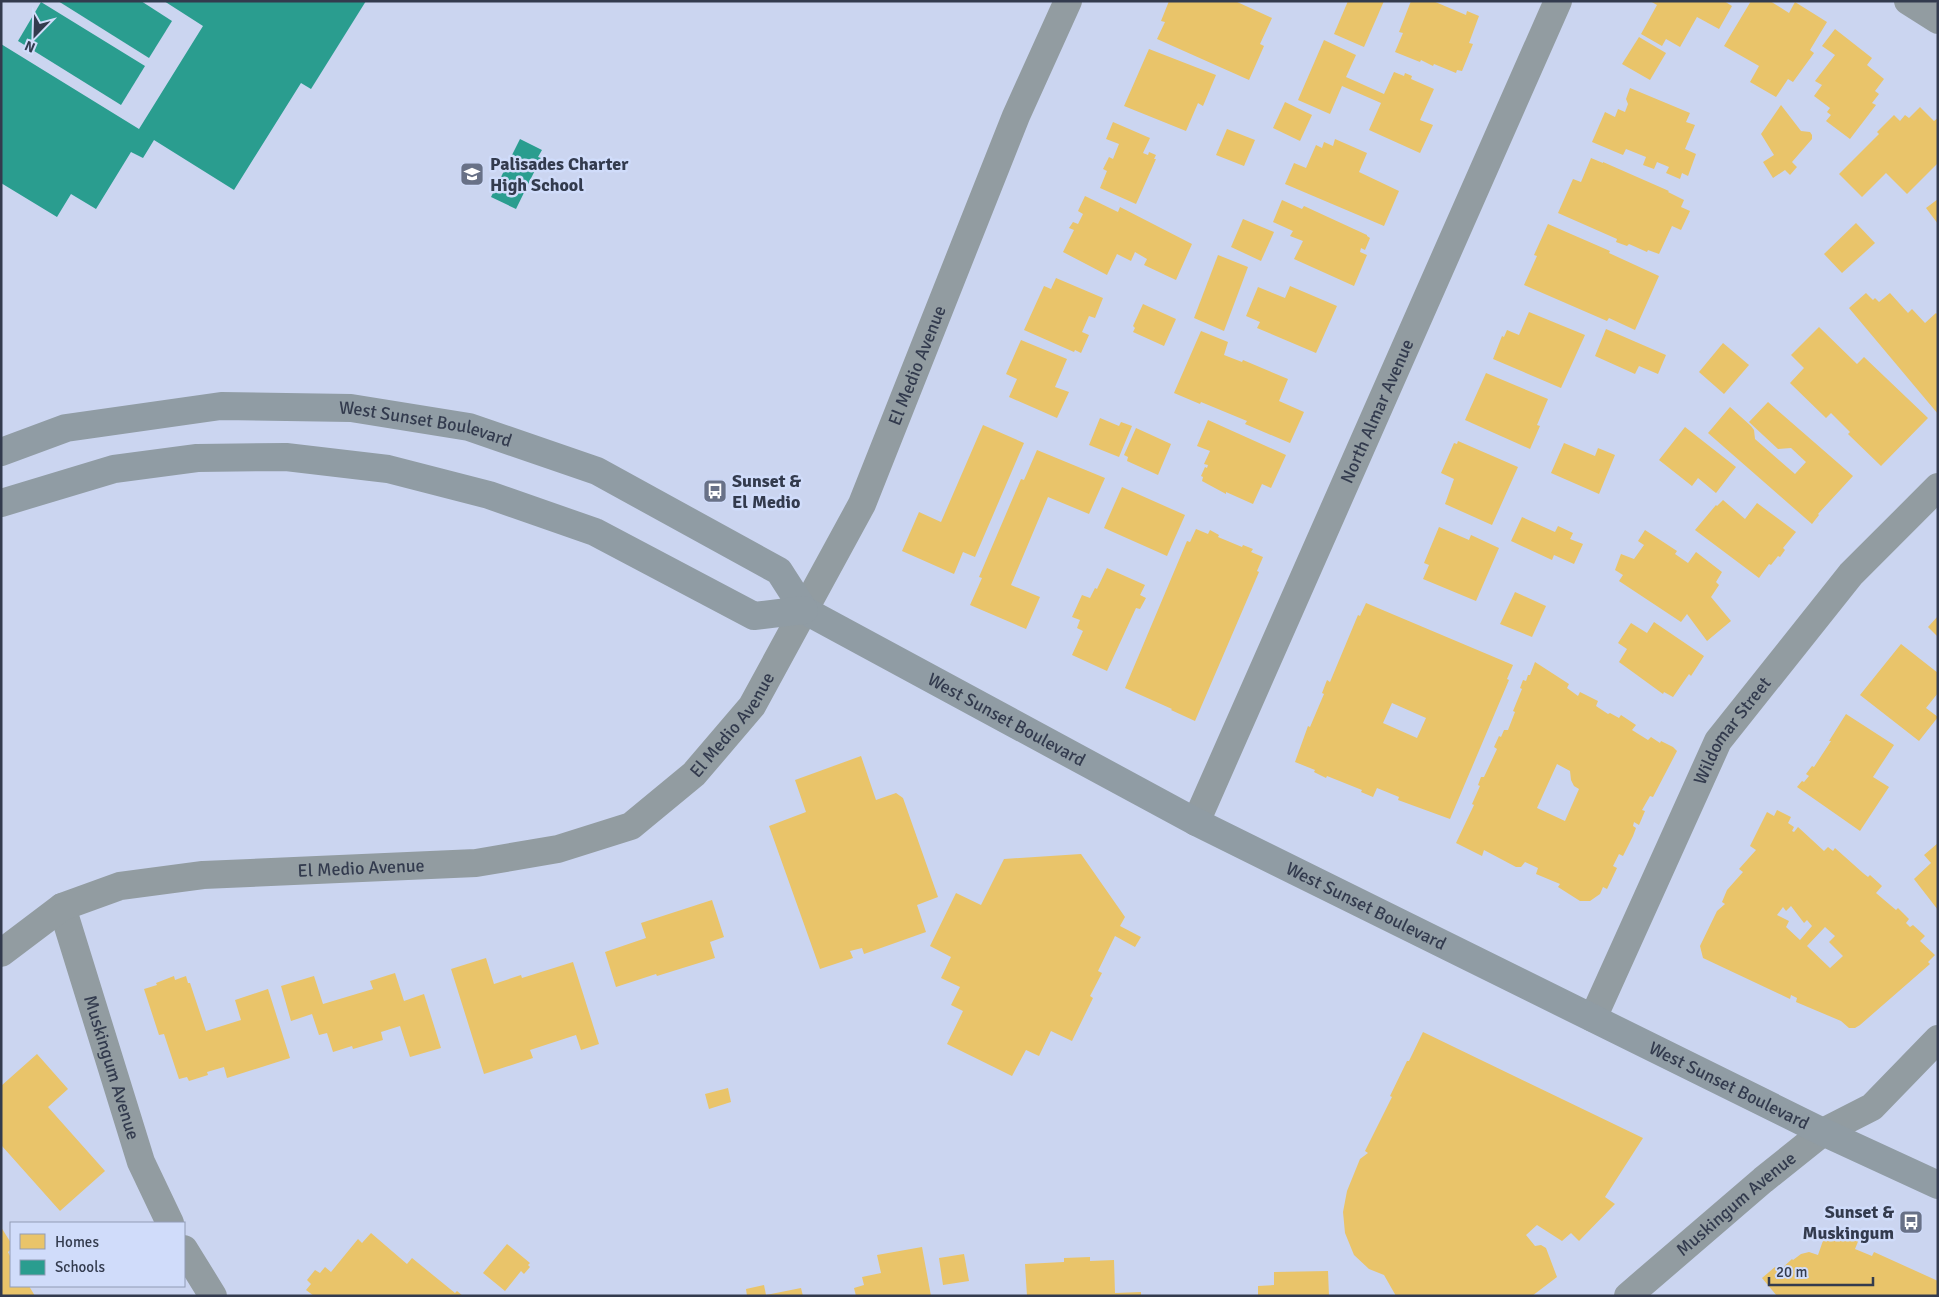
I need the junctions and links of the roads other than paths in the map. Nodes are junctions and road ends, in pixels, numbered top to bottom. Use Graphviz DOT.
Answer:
graph roads {
  1 [pos="1068,1"];
  2 [pos="1558,1"];
  3 [pos="1908,1"];
  4 [pos="1938,20"];
  5 [pos="1,452"];
  6 [pos="1938,487"];
  7 [pos="1,503"];
  8 [pos="804,610"];
  9 [pos="1196,822"];
  10 [pos="62,907"];
  11 [pos="1,953"];
  12 [pos="1593,1018"];
  13 [pos="1938,1039"];
  14 [pos="1823,1132"];
  15 [pos="1938,1185"];
  16 [pos="170,1222"];
  17 [pos="185,1251"];
  18 [pos="213,1296"];
  19 [pos="1628,1296"];
  1 -- 8 [label="street, El Medio Avenue"];
  2 -- 9 [label="street, North Almar Avenue"];
  3 -- 4 [label="street"];
  5 -- 8 [label="main road, West Sunset Boulevard"];
  6 -- 12 [label="street, Wildomar Street"];
  7 -- 8 [label="main road"];
  8 -- 9 [label="main road, West Sunset Boulevard"];
  8 -- 10 [label="street, El Medio Avenue"];
  9 -- 12 [label="main road, West Sunset Boulevard"];
  10 -- 11 [label="street, El Medio Avenue"];
  10 -- 16 [label="street, Muskingum Avenue"];
  12 -- 14 [label="main road, West Sunset Boulevard"];
  13 -- 14 [label="street, Muskingum Avenue"];
  14 -- 15 [label="main road, West Sunset Boulevard"];
  14 -- 19 [label="street, Muskingum Avenue"];
  17 -- 18 [label="street"];
}
